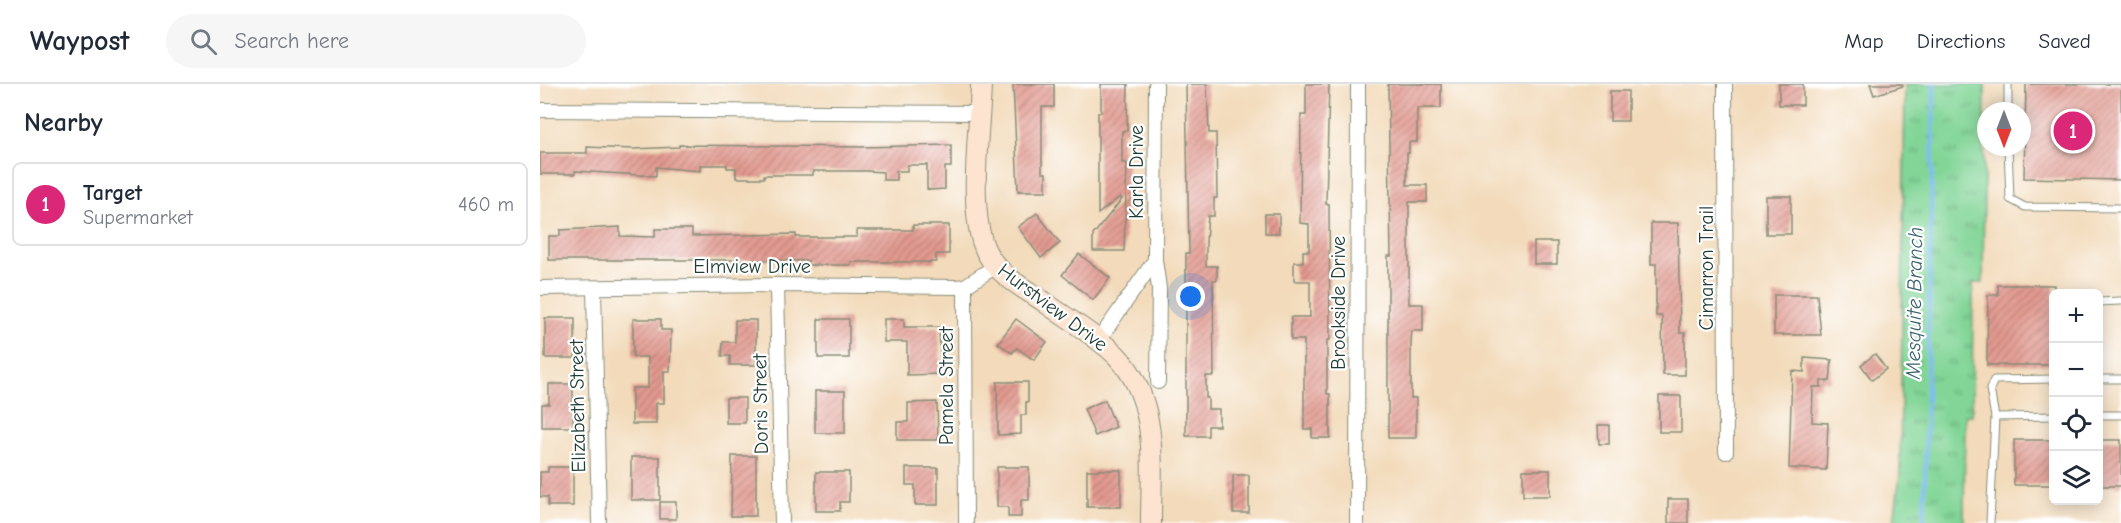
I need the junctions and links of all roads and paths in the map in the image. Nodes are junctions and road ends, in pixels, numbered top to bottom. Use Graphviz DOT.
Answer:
graph roads {
  1 [pos="981,84"];
  2 [pos="1156,84"];
  3 [pos="1358,84"];
  4 [pos="1725,84"];
  5 [pos="2008,84"];
  6 [pos="2008,102"];
  7 [pos="540,110"];
  8 [pos="980,113"];
  9 [pos="2008,156"];
  10 [pos="2121,208"];
  11 [pos="1155,260"];
  12 [pos="996,266"];
  13 [pos="777,285"];
  14 [pos="965,286"];
  15 [pos="540,288"];
  16 [pos="594,288"];
  17 [pos="2121,301"];
  18 [pos="2103,302"];
  19 [pos="1098,340"];
  20 [pos="2049,379"];
  21 [pos="2103,379"];
  22 [pos="2121,379"];
  23 [pos="1158,382"];
  24 [pos="2103,415"];
  25 [pos="2121,415"];
  26 [pos="2049,416"];
  27 [pos="1995,417"];
  28 [pos="1726,452"];
  29 [pos="599,523"];
  30 [pos="782,523"];
  31 [pos="966,523"];
  32 [pos="1151,523"];
  33 [pos="1357,523"];
  34 [pos="1990,523"];
  1 -- 8 [label="street, Hurstview Drive"];
  2 -- 11 [label="street, Karla Drive"];
  3 -- 33 [label="street, Brookside Drive"];
  4 -- 28 [label="street, Cimarron Trail"];
  5 -- 6 [label="lane"];
  7 -- 8 [label="street"];
  8 -- 12 [label="street, Hurstview Drive"];
  9 -- 10 [label="lane"];
  11 -- 19 [label="street"];
  11 -- 23 [label="street, Karla Drive"];
  12 -- 14 [label="street"];
  12 -- 19 [label="street, Hurstview Drive"];
  13 -- 14 [label="street, Elmview Drive"];
  13 -- 16 [label="street, Elmview Drive"];
  13 -- 30 [label="street, Doris Street"];
  14 -- 31 [label="street, Pamela Street"];
  15 -- 16 [label="street, Elmview Drive"];
  16 -- 29 [label="street, Elizabeth Street"];
  17 -- 18 [label="lane"];
  19 -- 32 [label="street, Hurstview Drive"];
  20 -- 27 [label="lane"];
  21 -- 22 [label="lane"];
  24 -- 25 [label="lane"];
  26 -- 27 [label="lane"];
  27 -- 34 [label="lane"];
}
